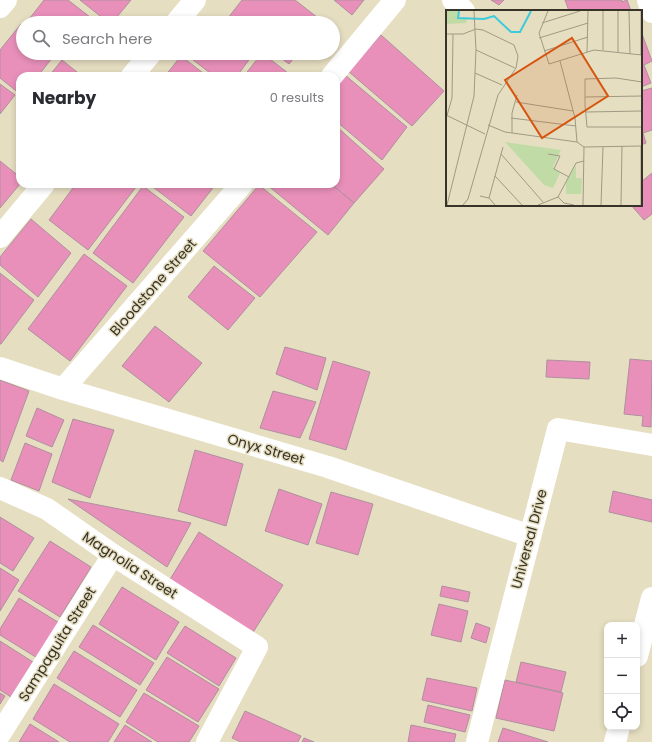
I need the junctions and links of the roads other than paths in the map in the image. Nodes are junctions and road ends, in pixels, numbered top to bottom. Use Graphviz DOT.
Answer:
graph roads {
  1 [pos="6,0"];
  2 [pos="195,0"];
  3 [pos="395,0"];
  4 [pos="453,0"];
  5 [pos="648,0"];
  6 [pos="0,7"];
  7 [pos="463,10"];
  8 [pos="652,12"];
  9 [pos="182,16"];
  10 [pos="145,60"];
  11 [pos="135,72"];
  12 [pos="335,72"];
  13 [pos="41,188"];
  14 [pos="239,188"];
  15 [pos="0,237"];
  16 [pos="0,368"];
  17 [pos="63,389"];
  18 [pos="652,445"];
  19 [pos="0,488"];
  20 [pos="530,536"];
  21 [pos="113,555"];
  22 [pos="652,598"];
  23 [pos="640,644"];
  24 [pos="618,730"];
  25 [pos="0,734"];
  26 [pos="208,742"];
  27 [pos="477,742"];
  28 [pos="615,742"];
  1 -- 6 [label="street"];
  2 -- 9 [label="street"];
  3 -- 12 [label="street"];
  4 -- 7 [label="street"];
  5 -- 8 [label="street"];
  10 -- 11 [label="street"];
  13 -- 15 [label="street"];
  14 -- 17 [label="street, Bloodstone Street"];
  16 -- 17 [label="street, Onyx Street"];
  17 -- 20 [label="street, Onyx Street"];
  18 -- 20 [label="street, Universal Drive"];
  19 -- 21 [label="street, Magnolia Street"];
  20 -- 27 [label="street, Universal Drive"];
  21 -- 25 [label="street, Sampaguita Street"];
  21 -- 26 [label="street, Magnolia Street"];
  22 -- 23 [label="street"];
  24 -- 28 [label="street"];
}
